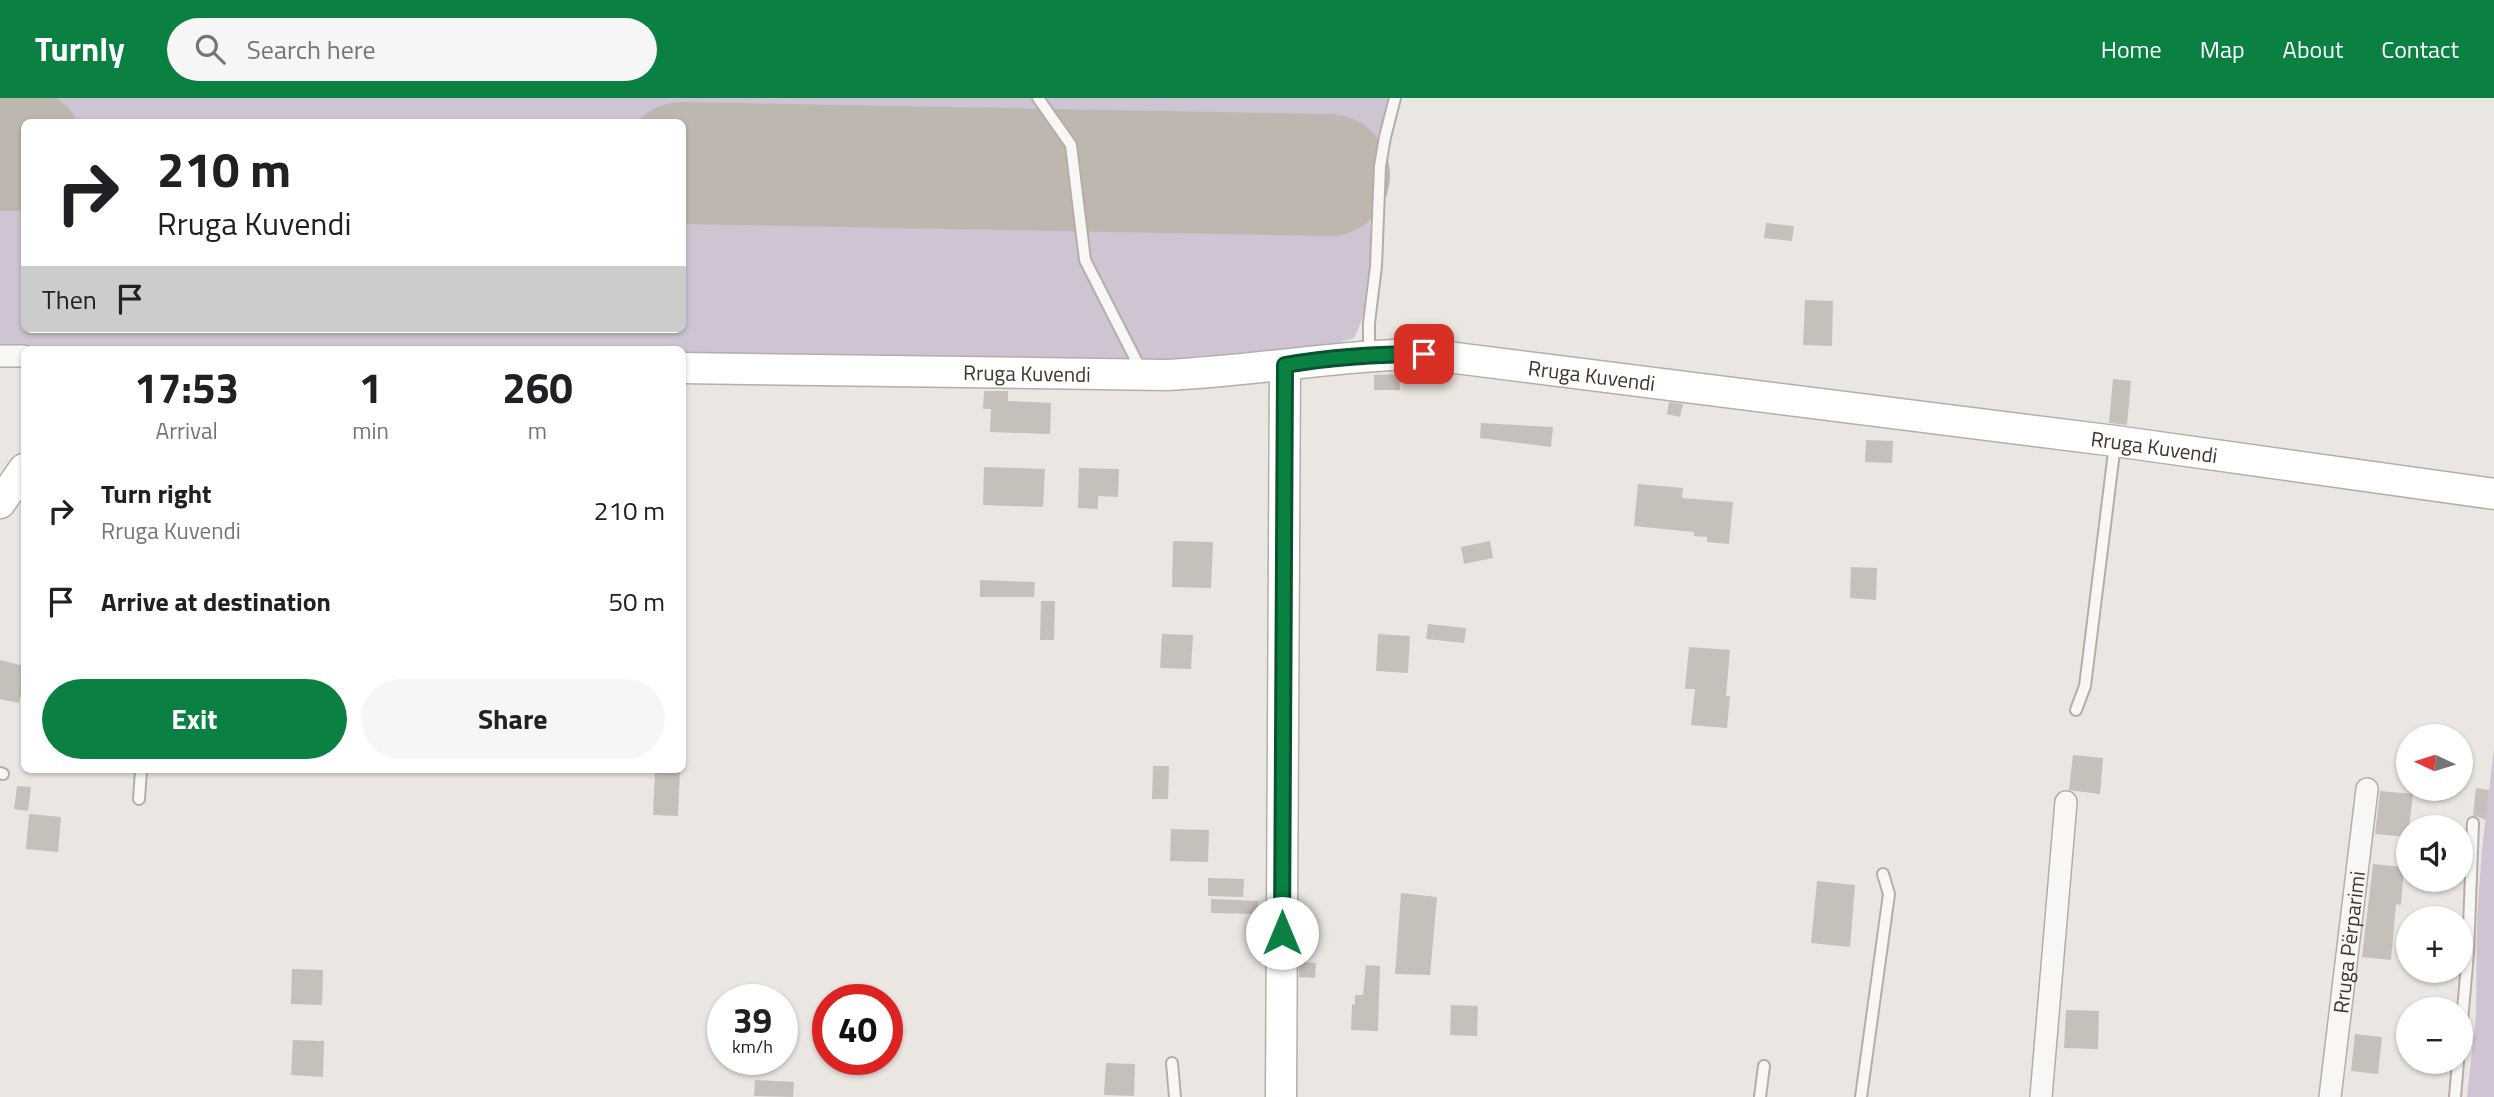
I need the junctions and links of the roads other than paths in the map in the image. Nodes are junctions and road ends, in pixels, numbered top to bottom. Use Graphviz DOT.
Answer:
graph roads {
  1 [pos="1038,98"];
  2 [pos="1395,98"];
  3 [pos="1369,354"];
  4 [pos="0,356"];
  5 [pos="21,356"];
  6 [pos="1285,365"];
  7 [pos="686,368"];
  8 [pos="1144,375"];
  9 [pos="2115,441"];
  10 [pos="21,473"];
  11 [pos="2494,494"];
  12 [pos="0,503"];
  13 [pos="2076,710"];
  14 [pos="141,773"];
  15 [pos="2367,789"];
  16 [pos="139,799"];
  17 [pos="2066,802"];
  18 [pos="1883,874"];
  19 [pos="2470,892"];
  20 [pos="2464,997"];
  21 [pos="1172,1063"];
  22 [pos="1764,1066"];
  23 [pos="2458,1074"];
  24 [pos="1175,1097"];
  25 [pos="1281,1097"];
  26 [pos="1760,1097"];
  27 [pos="1861,1097"];
  28 [pos="2041,1097"];
  29 [pos="2330,1097"];
  30 [pos="2455,1097"];
  1 -- 8 [label="lane"];
  2 -- 3 [label="lane"];
  3 -- 6 [label="street, Rruga Kuvendi"];
  3 -- 9 [label="street, Rruga Kuvendi"];
  4 -- 5 [label="street"];
  6 -- 8 [label="street, Rruga Kuvendi"];
  6 -- 25 [label="street"];
  7 -- 8 [label="street, Rruga Kuvendi"];
  9 -- 11 [label="street, Rruga Kuvendi"];
  9 -- 13 [label="lane"];
  10 -- 12 [label="street"];
  14 -- 16 [label="lane"];
  15 -- 29 [label="street, Rruga Përparimi"];
  17 -- 28 [label="street"];
  18 -- 27 [label="lane"];
  19 -- 20 [label="lane"];
  21 -- 24 [label="lane"];
  22 -- 26 [label="lane"];
  23 -- 30 [label="lane"];
}
